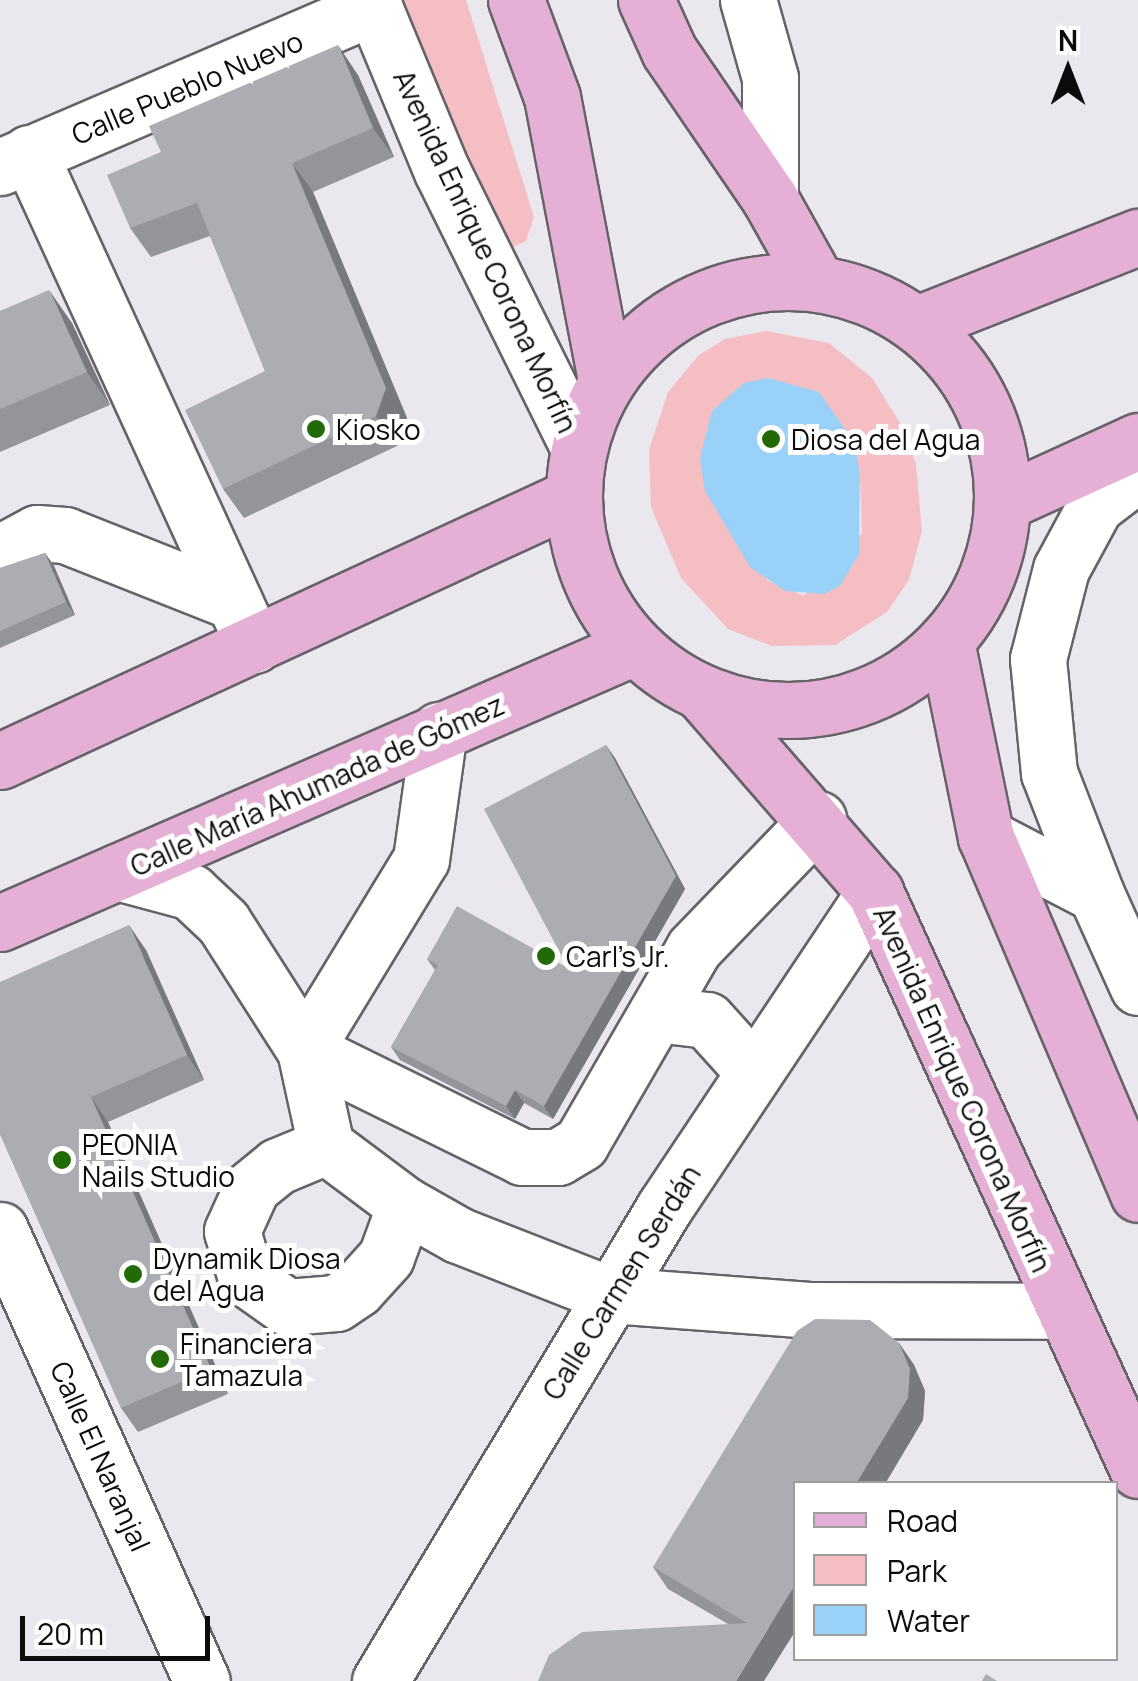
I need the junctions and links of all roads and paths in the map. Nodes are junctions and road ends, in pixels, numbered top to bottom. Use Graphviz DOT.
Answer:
graph roads {
  1 [pos="516,0"];
  2 [pos="646,0"];
  3 [pos="748,0"];
  4 [pos="373,4"];
  5 [pos="15,160"];
  6 [pos="770,200"];
  7 [pos="1138,237"];
  8 [pos="817,283"];
  9 [pos="917,324"];
  10 [pos="606,380"];
  11 [pos="1138,441"];
  12 [pos="574,472"];
  13 [pos="1138,474"];
  14 [pos="1004,502"];
  15 [pos="0,553"];
  16 [pos="244,624"];
  17 [pos="946,641"];
  18 [pos="634,648"];
  19 [pos="702,692"];
  20 [pos="439,730"];
  21 [pos="0,761"];
  22 [pos="818,818"];
  23 [pos="986,838"];
  24 [pos="117,872"];
  25 [pos="876,892"];
  26 [pos="1096,894"];
  27 [pos="0,924"];
  28 [pos="1138,987"];
  29 [pos="656,1014"];
  30 [pos="306,1050"];
  31 [pos="754,1072"];
  32 [pos="326,1146"];
  33 [pos="1138,1194"];
  34 [pos="405,1205"];
  35 [pos="0,1230"];
  36 [pos="612,1295"];
  37 [pos="1061,1310"];
  38 [pos="1138,1470"];
  39 [pos="202,1681"];
  40 [pos="380,1681"];
  1 -- 10 [label="main road, Avenida Enrique Corona Morfín"];
  2 -- 6 [label="main road"];
  3 -- 6 [label="street"];
  4 -- 5 [label="street, Calle Pueblo Nuevo"];
  4 -- 12 [label="street, Avenida Enrique Corona Morfín"];
  5 -- 16 [label="street"];
  6 -- 8 [label="main road"];
  7 -- 9 [label="main road"];
  8 -- 9 [label="main road, Avenida Enrique Corona Morfín"];
  8 -- 10 [label="main road, Avenida Enrique Corona Morfín"];
  9 -- 14 [label="main road, Avenida Enrique Corona Morfín"];
  10 -- 12 [label="main road, Avenida Enrique Corona Morfín"];
  11 -- 14 [label="main road"];
  12 -- 16 [label="main road"];
  12 -- 18 [label="main road, Avenida Enrique Corona Morfín"];
  13 -- 26 [label="street"];
  14 -- 17 [label="main road, Avenida Enrique Corona Morfín"];
  15 -- 16 [label="street"];
  16 -- 21 [label="main road"];
  17 -- 19 [label="main road, Avenida Enrique Corona Morfín"];
  17 -- 23 [label="main road"];
  18 -- 19 [label="main road, Avenida Enrique Corona Morfín"];
  18 -- 20 [label="main road, Calle María Ahumada de Gómez"];
  19 -- 22 [label="main road, Avenida Enrique Corona Morfín"];
  20 -- 24 [label="main road, Calle María Ahumada de Gómez"];
  20 -- 30 [label="street"];
  22 -- 25 [label="main road, Avenida Enrique Corona Morfín"];
  22 -- 29 [label="street"];
  23 -- 26 [label="street"];
  23 -- 33 [label="main road"];
  24 -- 27 [label="main road, Calle María Ahumada de Gómez"];
  24 -- 30 [label="street"];
  25 -- 31 [label="street, Calle Carmen Serdán"];
  25 -- 37 [label="main road, Avenida Enrique Corona Morfín"];
  26 -- 28 [label="street"];
  29 -- 30 [label="street"];
  29 -- 31 [label="street"];
  30 -- 32 [label="street"];
  31 -- 36 [label="street, Calle Carmen Serdán"];
  32 -- 34 [label="street"];
  32 -- 34 [label="street"];
  34 -- 36 [label="street"];
  35 -- 39 [label="street, Calle El Naranjal"];
  36 -- 37 [label="street"];
  36 -- 40 [label="street, Calle Carmen Serdán"];
  37 -- 38 [label="main road, Avenida Enrique Corona Morfín"];
}
